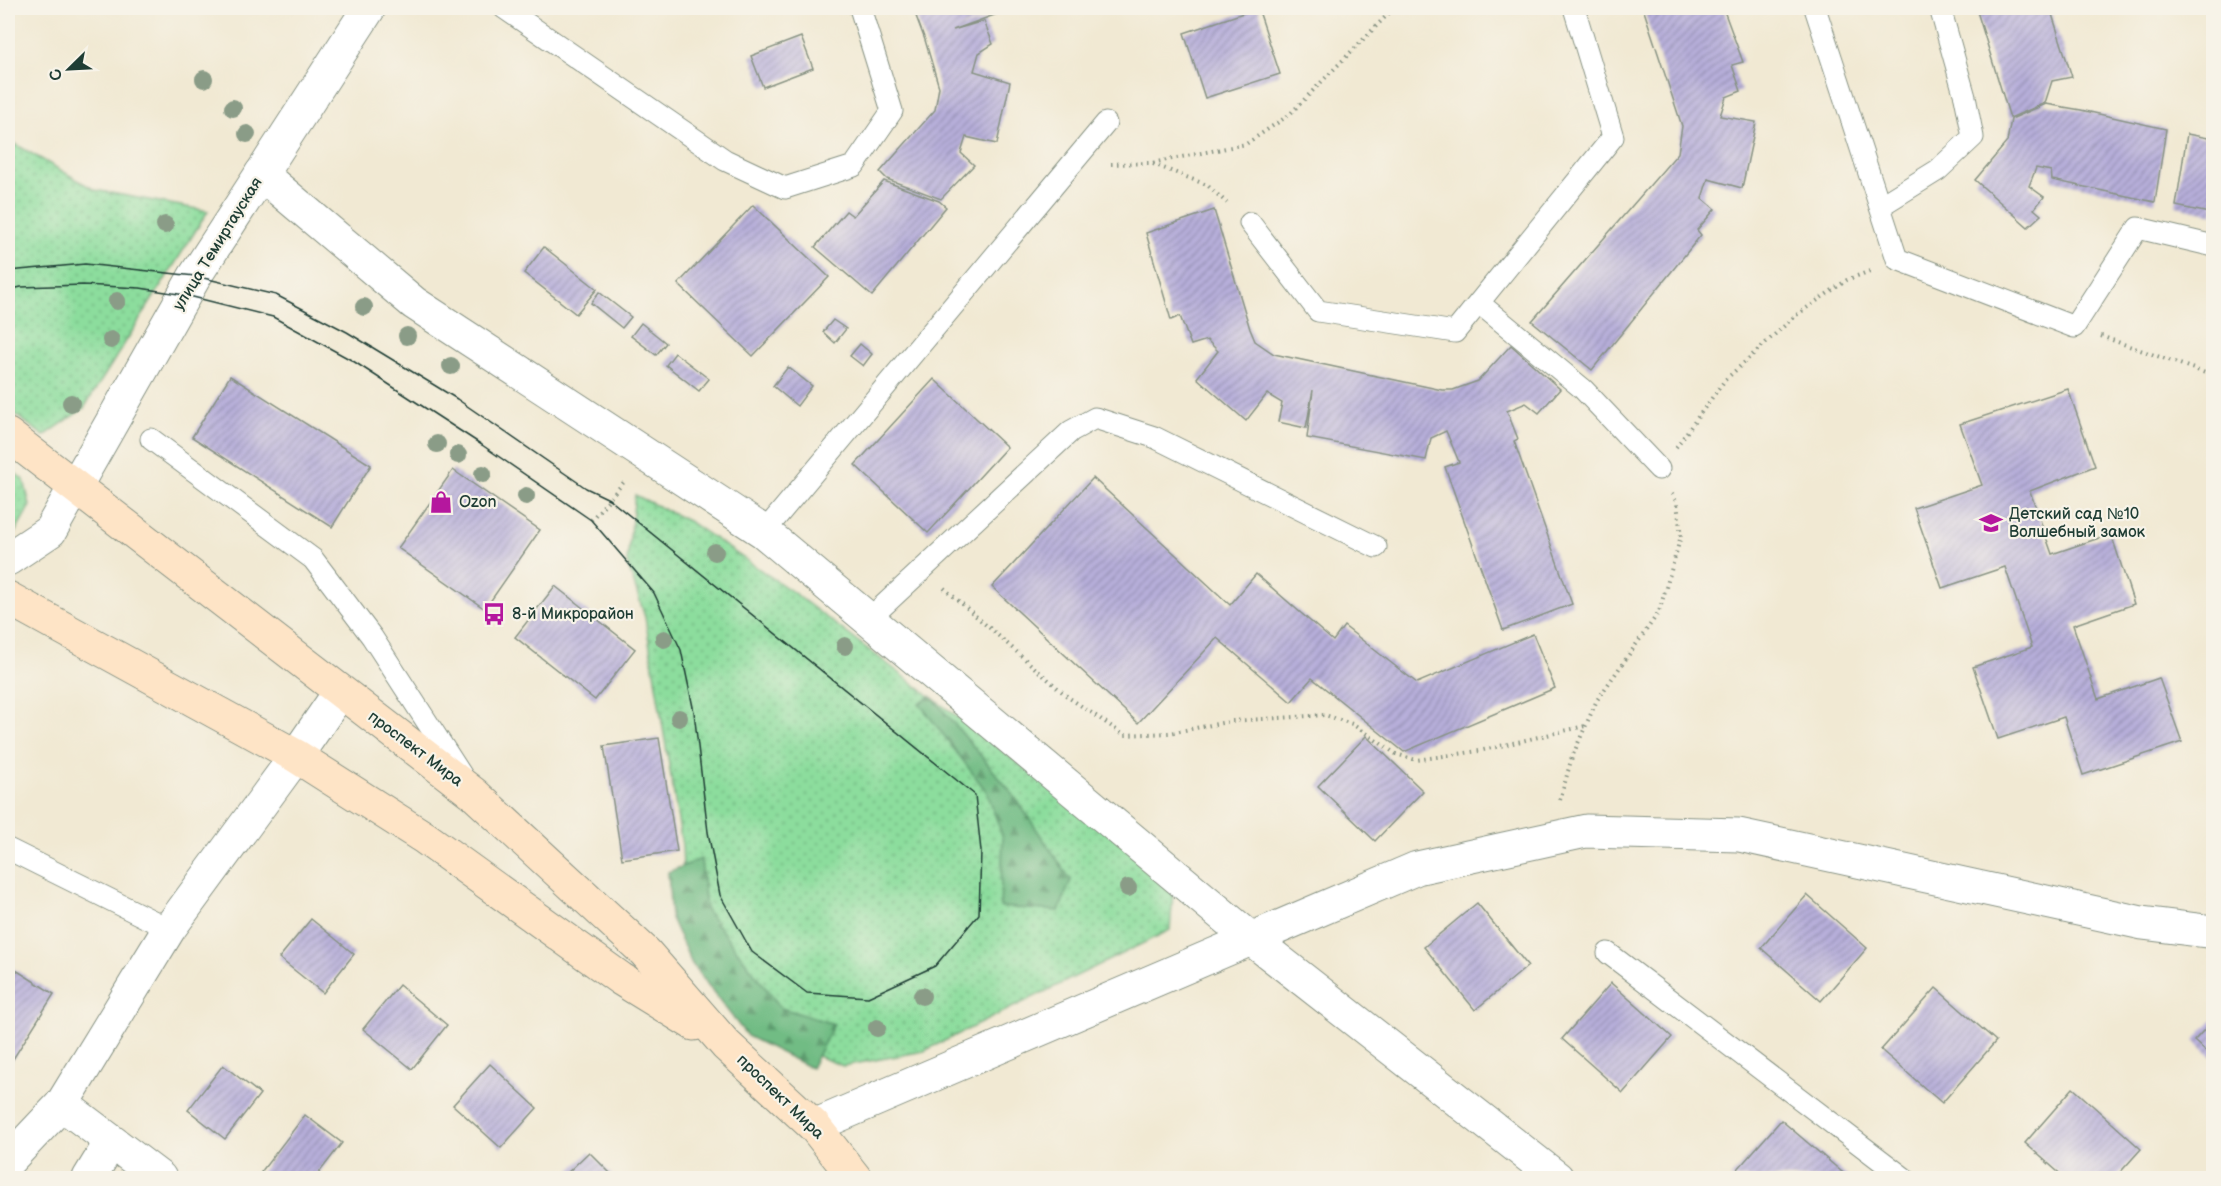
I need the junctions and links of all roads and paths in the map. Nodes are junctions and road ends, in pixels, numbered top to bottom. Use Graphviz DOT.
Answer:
graph roads {
  1 [pos="369,8"];
  2 [pos="504,8"];
  3 [pos="860,8"];
  4 [pos="1394,8"];
  5 [pos="1574,8"];
  6 [pos="1815,8"];
  7 [pos="1940,8"];
  8 [pos="1106,123"];
  9 [pos="1152,163"];
  10 [pos="1071,165"];
  11 [pos="261,174"];
  12 [pos="1880,206"];
  13 [pos="1250,223"];
  14 [pos="2214,246"];
  15 [pos="1897,259"];
  16 [pos="1479,303"];
  17 [pos="2074,327"];
  18 [pos="2205,373"];
  19 [pos="8,435"];
  20 [pos="152,439"];
  21 [pos="647,455"];
  22 [pos="1659,469"];
  23 [pos="76,486"];
  24 [pos="591,520"];
  25 [pos="764,532"];
  26 [pos="1376,547"];
  27 [pos="8,559"];
  28 [pos="923,569"];
  29 [pos="8,598"];
  30 [pos="869,619"];
  31 [pos="340,692"];
  32 [pos="1586,726"];
  33 [pos="296,756"];
  34 [pos="474,794"];
  35 [pos="1550,838"];
  36 [pos="8,849"];
  37 [pos="170,929"];
  38 [pos="2214,932"];
  39 [pos="1250,938"];
  40 [pos="1608,953"];
  41 [pos="726,1045"];
  42 [pos="62,1104"];
  43 [pos="814,1126"];
  44 [pos="111,1142"];
  45 [pos="8,1161"];
  46 [pos="89,1179"];
  47 [pos="160,1179"];
  48 [pos="855,1179"];
  49 [pos="1557,1179"];
  50 [pos="1904,1179"];
  1 -- 11 [label="street, улица Темиртауская"];
  2 -- 3 [label="lane"];
  4 -- 9 [label="path"];
  5 -- 16 [label="lane"];
  6 -- 12 [label="lane"];
  7 -- 12 [label="lane"];
  8 -- 10 [label="lane"];
  9 -- 10 [label="path"];
  9 -- 13 [label="path"];
  10 -- 25 [label="lane"];
  11 -- 21 [label="street"];
  11 -- 23 [label="street, улица Темиртауская"];
  12 -- 15 [label="lane"];
  13 -- 16 [label="lane"];
  14 -- 17 [label="lane"];
  15 -- 17 [label="lane"];
  15 -- 22 [label="path"];
  16 -- 22 [label="lane"];
  17 -- 18 [label="path"];
  19 -- 23 [label="main road, проспект Мира"];
  20 -- 34 [label="lane"];
  21 -- 24 [label="path"];
  21 -- 25 [label="street"];
  22 -- 32 [label="path"];
  23 -- 27 [label="street"];
  23 -- 31 [label="main road, проспект Мира"];
  25 -- 30 [label="street"];
  26 -- 28 [label="lane"];
  28 -- 30 [label="lane"];
  28 -- 32 [label="path"];
  29 -- 33 [label="main road, проспект Мира"];
  30 -- 39 [label="street"];
  31 -- 33 [label="street"];
  31 -- 34 [label="main road, проспект Мира"];
  32 -- 35 [label="path"];
  33 -- 37 [label="street"];
  33 -- 41 [label="main road, проспект Мира"];
  34 -- 41 [label="main road, проспект Мира"];
  35 -- 38 [label="street"];
  35 -- 39 [label="street"];
  36 -- 37 [label="lane"];
  37 -- 42 [label="street"];
  39 -- 43 [label="street"];
  39 -- 49 [label="street"];
  40 -- 50 [label="lane"];
  41 -- 43 [label="main road, проспект Мира"];
  42 -- 44 [label="street"];
  42 -- 45 [label="street"];
  43 -- 48 [label="main road, проспект Мира"];
  44 -- 46 [label="street"];
  44 -- 47 [label="street"];
}
